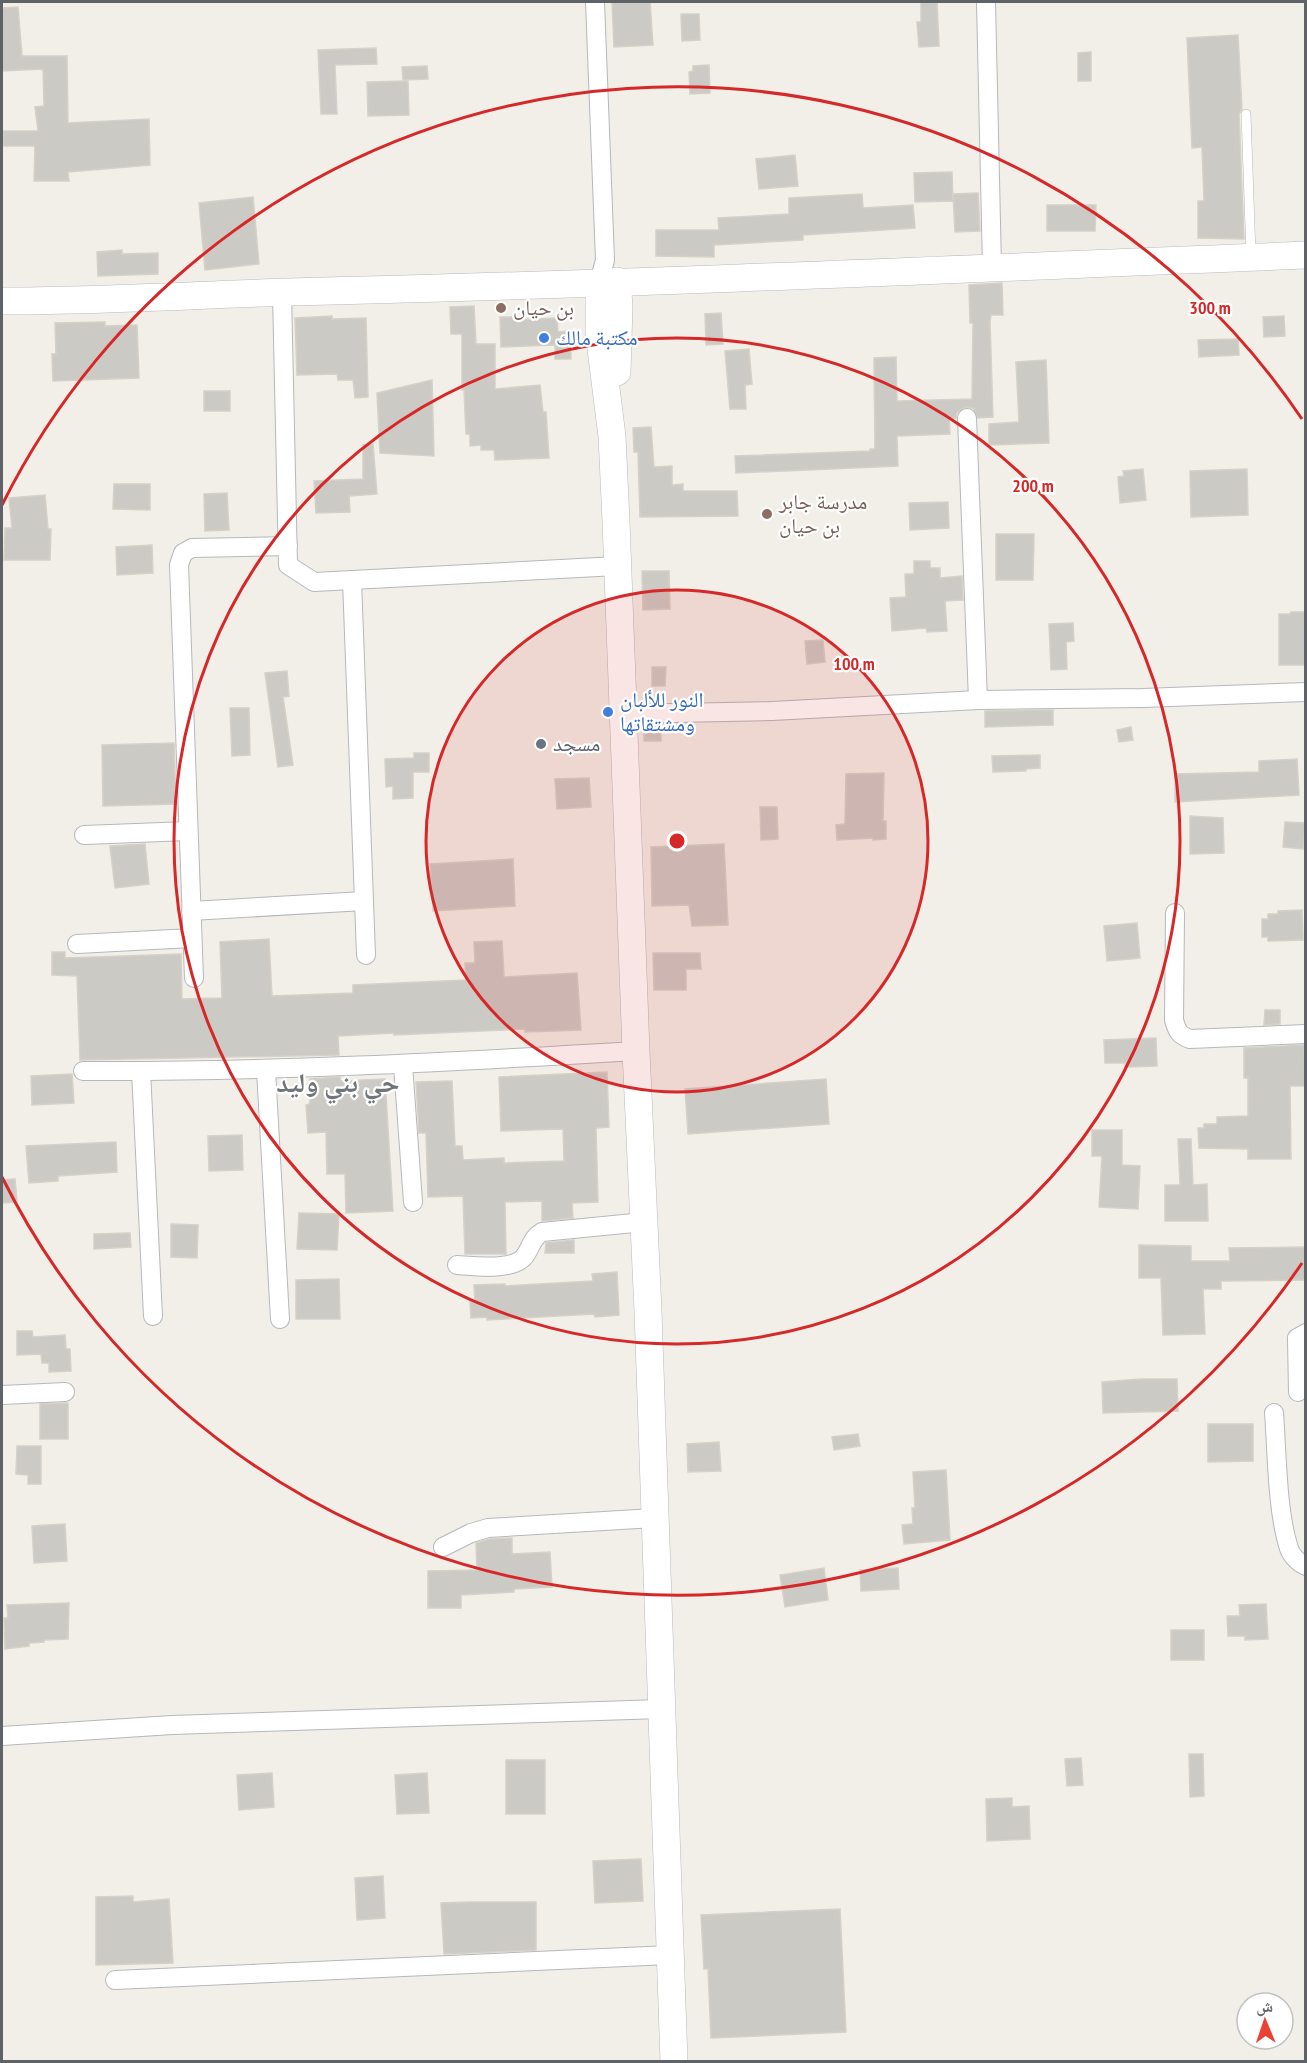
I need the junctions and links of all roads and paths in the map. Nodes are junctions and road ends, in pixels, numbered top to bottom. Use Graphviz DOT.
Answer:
graph roads {
  1 [pos="595,2"];
  2 [pos="986,2"];
  3 [pos="1246,114"];
  4 [pos="1305,255"];
  5 [pos="1251,257"];
  6 [pos="992,267"];
  7 [pos="616,276"];
  8 [pos="560,284"];
  9 [pos="282,293"];
  10 [pos="2,301"];
  11 [pos="609,331"];
  12 [pos="967,418"];
  13 [pos="288,546"];
  14 [pos="617,566"];
  15 [pos="352,580"];
  16 [pos="1305,692"];
  17 [pos="978,700"];
  18 [pos="624,714"];
  19 [pos="188,831"];
  20 [pos="84,835"];
  21 [pos="364,901"];
  22 [pos="191,911"];
  23 [pos="1175,913"];
  24 [pos="192,938"];
  25 [pos="77,944"];
  26 [pos="366,955"];
  27 [pos="194,978"];
  28 [pos="1305,1034"];
  29 [pos="636,1051"];
  30 [pos="403,1065"];
  31 [pos="266,1070"];
  32 [pos="83,1071"];
  33 [pos="141,1071"];
  34 [pos="412,1202"];
  35 [pos="644,1222"];
  36 [pos="457,1265"];
  37 [pos="153,1316"];
  38 [pos="280,1318"];
  39 [pos="1305,1333"];
  40 [pos="65,1392"];
  41 [pos="1298,1392"];
  42 [pos="2,1395"];
  43 [pos="1274,1413"];
  44 [pos="654,1518"];
  45 [pos="443,1547"];
  46 [pos="1305,1566"];
  47 [pos="661,1709"];
  48 [pos="2,1736"];
  49 [pos="670,1955"];
  50 [pos="115,1980"];
  51 [pos="674,2061"];
  1 -- 7 [label="street"];
  2 -- 6 [label="street"];
  3 -- 5 [label="lane"];
  4 -- 5 [label="main road"];
  5 -- 6 [label="main road"];
  6 -- 7 [label="main road"];
  7 -- 8 [label="main road"];
  7 -- 11 [label="main road"];
  7 -- 11 [label="main road"];
  8 -- 9 [label="main road"];
  8 -- 11 [label="main road"];
  9 -- 10 [label="main road"];
  9 -- 13 [label="street"];
  11 -- 14 [label="main road"];
  12 -- 17 [label="street"];
  13 -- 15 [label="street"];
  13 -- 19 [label="street"];
  14 -- 15 [label="street"];
  14 -- 18 [label="main road"];
  15 -- 21 [label="street"];
  16 -- 17 [label="street"];
  17 -- 18 [label="street"];
  18 -- 29 [label="main road"];
  19 -- 20 [label="street"];
  19 -- 22 [label="street"];
  21 -- 22 [label="street"];
  21 -- 26 [label="street"];
  22 -- 24 [label="street"];
  23 -- 28 [label="street"];
  24 -- 25 [label="street"];
  24 -- 27 [label="street"];
  29 -- 30 [label="street"];
  29 -- 35 [label="main road"];
  30 -- 31 [label="street"];
  30 -- 34 [label="street"];
  31 -- 33 [label="street"];
  31 -- 38 [label="street"];
  32 -- 33 [label="street"];
  33 -- 37 [label="street"];
  35 -- 36 [label="street"];
  35 -- 44 [label="main road"];
  39 -- 41 [label="street"];
  40 -- 42 [label="street"];
  43 -- 46 [label="street"];
  44 -- 45 [label="street"];
  44 -- 47 [label="main road"];
  47 -- 48 [label="street"];
  47 -- 49 [label="main road"];
  49 -- 50 [label="street"];
  49 -- 51 [label="main road"];
}
